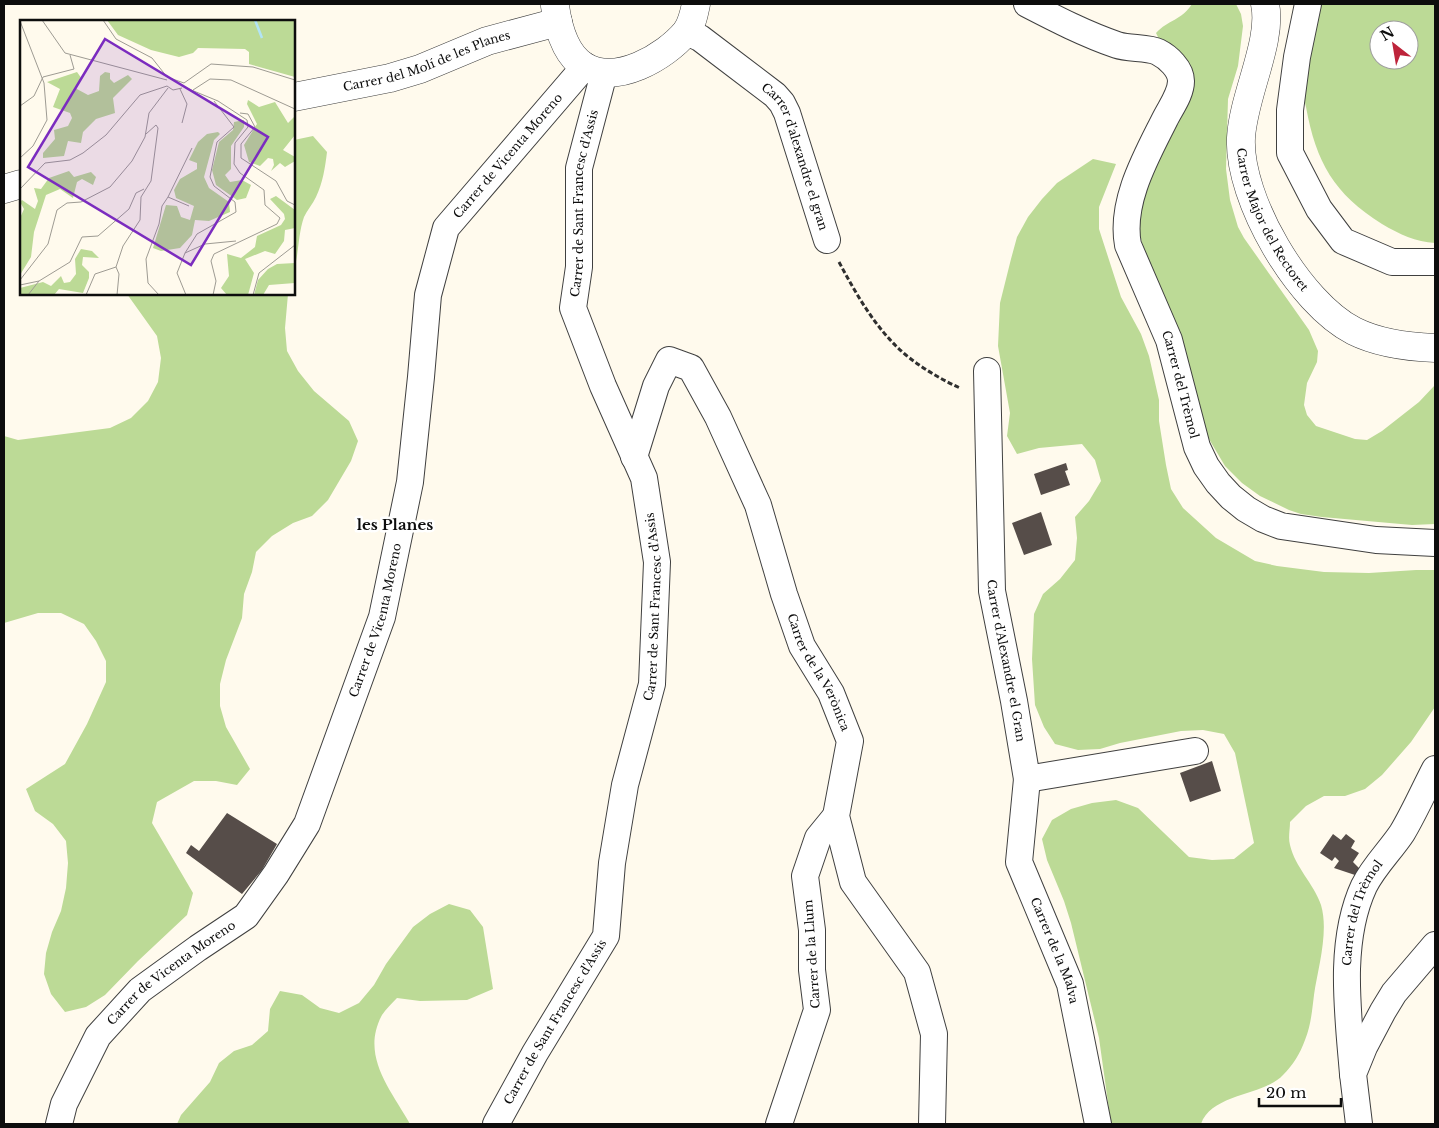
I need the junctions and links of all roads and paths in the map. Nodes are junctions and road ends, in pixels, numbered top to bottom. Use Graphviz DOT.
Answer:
graph roads {
  1 [pos="696,4"];
  2 [pos="1027,4"];
  3 [pos="1265,4"];
  4 [pos="1308,4"];
  5 [pos="557,9"];
  6 [pos="686,32"];
  7 [pos="595,70"];
  8 [pos="295,96"];
  9 [pos="20,184"];
  10 [pos="4,189"];
  11 [pos="827,240"];
  12 [pos="1435,262"];
  13 [pos="1435,348"];
  14 [pos="987,383"];
  15 [pos="634,457"];
  16 [pos="1435,543"];
  17 [pos="1195,751"];
  18 [pos="1435,769"];
  19 [pos="1027,779"];
  20 [pos="836,816"];
  21 [pos="1435,945"];
  22 [pos="1353,1074"];
  23 [pos="59,1124"];
  24 [pos="496,1124"];
  25 [pos="779,1124"];
  26 [pos="932,1124"];
  27 [pos="1098,1124"];
  28 [pos="1359,1124"];
  1 -- 6 [label="street"];
  2 -- 16 [label="street, Carrer del Trèmol"];
  3 -- 13 [label="street, Carrer Major del Rectoret"];
  4 -- 12 [label="street"];
  5 -- 7 [label="street"];
  5 -- 8 [label="street, Carrer del Molí de les Planes"];
  6 -- 7 [label="street"];
  6 -- 11 [label="street, Carrer d'alexandre el gran"];
  7 -- 15 [label="street, Carrer de Sant Francesc d'Assis"];
  7 -- 23 [label="street, Carrer de Vicenta Moreno"];
  9 -- 10 [label="street"];
  11 -- 14 [label="path, Carrer d'alexandre el gran"];
  14 -- 19 [label="street, Carrer d'Alexandre el Gran"];
  15 -- 20 [label="street, Carrer de la Verònica"];
  15 -- 24 [label="street, Carrer de Sant Francesc d'Assis"];
  17 -- 19 [label="street"];
  18 -- 22 [label="street, Carrer del Trèmol"];
  19 -- 27 [label="street, Carrer de la Malva"];
  20 -- 25 [label="street, Carrer de la Llum"];
  20 -- 26 [label="street, Carrer de la Verònica"];
  21 -- 22 [label="street"];
  22 -- 28 [label="street, Carrer del Trèmol"];
}
